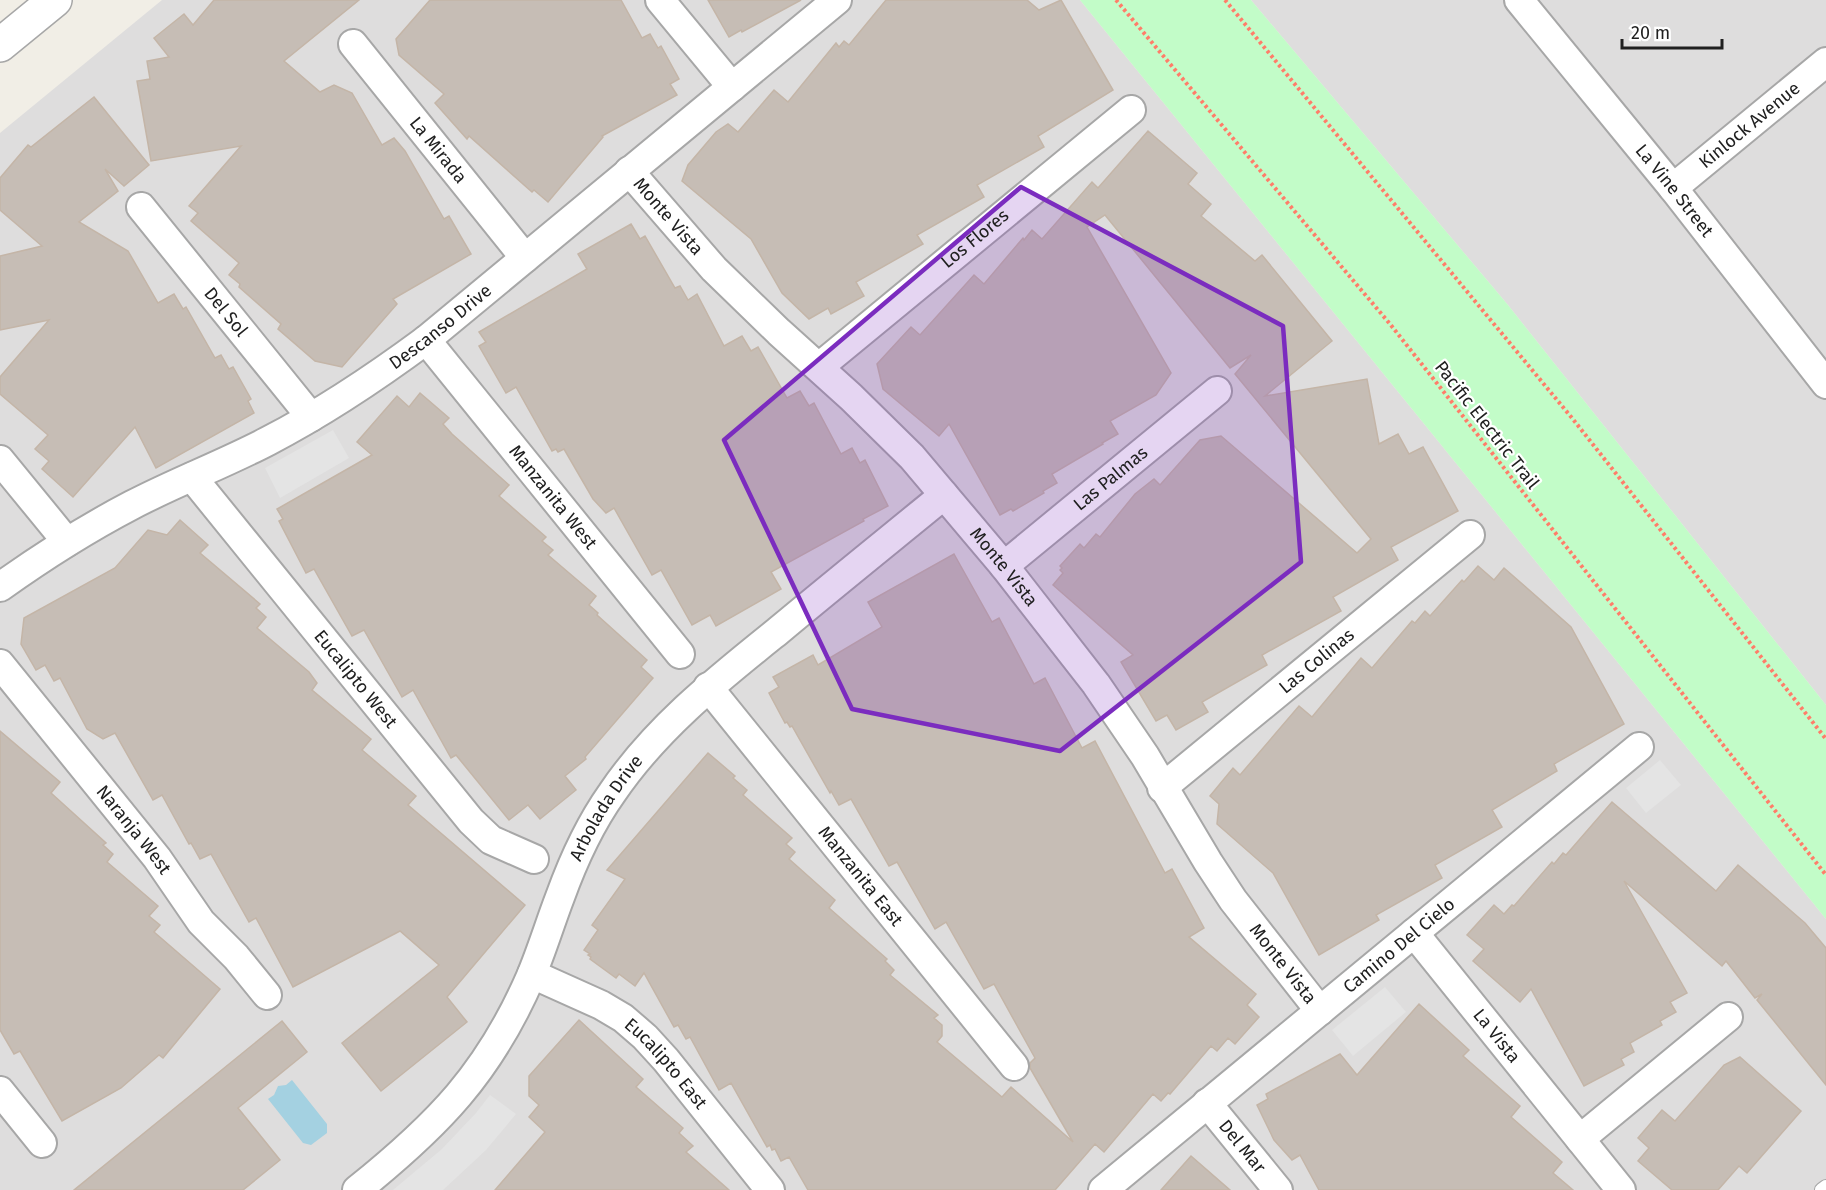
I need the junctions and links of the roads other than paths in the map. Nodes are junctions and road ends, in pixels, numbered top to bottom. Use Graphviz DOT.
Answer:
graph roads {
  1 [pos="55,0"];
  2 [pos="660,0"];
  3 [pos="837,0"];
  4 [pos="1519,0"];
  5 [pos="0,45"];
  6 [pos="353,45"];
  7 [pos="1826,62"];
  8 [pos="732,87"];
  9 [pos="1131,110"];
  10 [pos="629,171"];
  11 [pos="1673,189"];
  12 [pos="141,207"];
  13 [pos="525,258"];
  14 [pos="426,340"];
  15 [pos="819,367"];
  16 [pos="1826,384"];
  17 [pos="1217,391"];
  18 [pos="311,417"];
  19 [pos="0,460"];
  20 [pos="192,477"];
  21 [pos="944,495"];
  22 [pos="1470,536"];
  23 [pos="67,542"];
  24 [pos="1004,566"];
  25 [pos="0,587"];
  26 [pos="680,654"];
  27 [pos="0,664"];
  28 [pos="708,687"];
  29 [pos="1639,747"];
  30 [pos="1162,788"];
  31 [pos="534,859"];
  32 [pos="1414,933"];
  33 [pos="532,974"];
  34 [pos="267,995"];
  35 [pos="1320,1011"];
  36 [pos="1728,1017"];
  37 [pos="1014,1066"];
  38 [pos="0,1091"];
  39 [pos="1208,1103"];
  40 [pos="1580,1139"];
  41 [pos="42,1143"];
  42 [pos="1826,1187"];
  43 [pos="357,1190"];
  44 [pos="770,1190"];
  45 [pos="1103,1190"];
  46 [pos="1278,1190"];
  47 [pos="1621,1190"];
  48 [pos="1822,1190"];
  1 -- 5 [label="street"];
  2 -- 8 [label="street"];
  3 -- 8 [label="street, Descanso Drive"];
  4 -- 11 [label="street, La Vine Street"];
  6 -- 13 [label="street, La Mirada"];
  7 -- 11 [label="street, Kinlock Avenue"];
  8 -- 10 [label="street, Descanso Drive"];
  9 -- 15 [label="street, Los Flores"];
  10 -- 13 [label="street, Descanso Drive"];
  10 -- 15 [label="street, Monte Vista"];
  11 -- 16 [label="street, La Vine Street"];
  12 -- 18 [label="street, Del Sol"];
  13 -- 14 [label="street, Descanso Drive"];
  14 -- 18 [label="street, Descanso Drive"];
  14 -- 26 [label="street, Manzanita West"];
  15 -- 21 [label="street, Monte Vista"];
  17 -- 24 [label="street, Las Palmas"];
  18 -- 20 [label="street, Descanso Drive"];
  19 -- 23 [label="street"];
  20 -- 23 [label="street, Descanso Drive"];
  20 -- 31 [label="street, Eucalipto West"];
  21 -- 24 [label="street, Monte Vista"];
  21 -- 28 [label="street, Arbolada Drive"];
  22 -- 30 [label="street, Las Colinas"];
  23 -- 25 [label="street, Descanso Drive"];
  24 -- 30 [label="street, Monte Vista"];
  27 -- 34 [label="street, Naranja West"];
  28 -- 33 [label="street, Arbolada Drive"];
  28 -- 37 [label="street, Manzanita East"];
  29 -- 32 [label="street, Camino Del Cielo"];
  30 -- 35 [label="street, Monte Vista"];
  32 -- 35 [label="street, Camino Del Cielo"];
  32 -- 40 [label="street, La Vista"];
  33 -- 43 [label="street, Arbolada Drive"];
  33 -- 44 [label="street, Eucalipto East"];
  35 -- 39 [label="street, Camino Del Cielo"];
  36 -- 40 [label="street"];
  38 -- 41 [label="street"];
  39 -- 45 [label="street, Camino Del Cielo"];
  39 -- 46 [label="street, Del Mar"];
  40 -- 47 [label="street, La Vista"];
  42 -- 48 [label="lane"];
}
